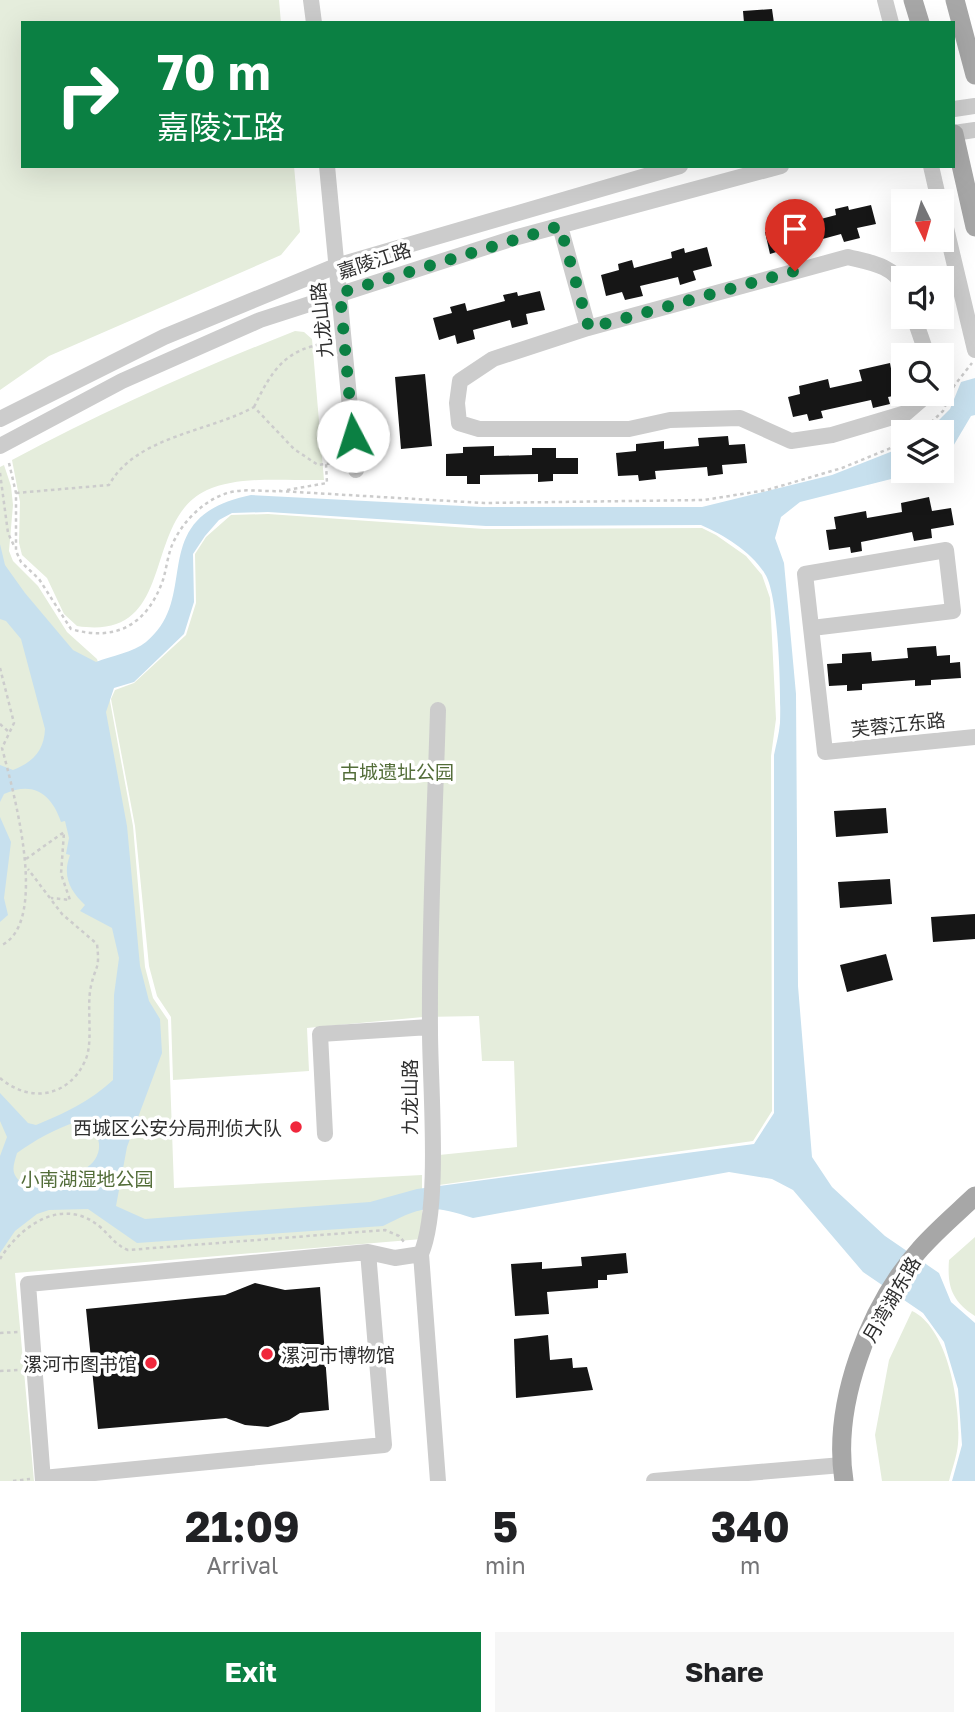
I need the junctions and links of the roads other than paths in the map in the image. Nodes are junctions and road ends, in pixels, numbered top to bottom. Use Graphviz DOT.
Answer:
graph roads {
  1 [pos="311,0"];
  2 [pos="885,0"];
  3 [pos="913,0"];
  4 [pos="955,0"];
  5 [pos="313,21"];
  6 [pos="890,21"];
  7 [pos="919,21"];
  8 [pos="975,75"];
  9 [pos="975,106"];
  10 [pos="955,109"];
  11 [pos="975,130"];
  12 [pos="955,134"];
  13 [pos="955,138"];
  14 [pos="327,168"];
  15 [pos="673,168"];
  16 [pos="774,168"];
  17 [pos="931,168"];
  18 [pos="936,189"];
  19 [pos="560,226"];
  20 [pos="975,227"];
  21 [pos="952,252"];
  22 [pos="336,266"];
  23 [pos="891,272"];
  24 [pos="340,293"];
  25 [pos="589,328"];
  26 [pos="975,350"];
  27 [pos="914,406"];
  28 [pos="0,419"];
  29 [pos="0,446"];
  30 [pos="355,465"];
  31 [pos="811,628"];
  32 [pos="438,710"];
  33 [pos="975,737"];
  34 [pos="430,1027"];
  35 [pos="325,1134"];
  36 [pos="975,1196"];
  37 [pos="368,1252"];
  38 [pos="415,1255"];
  39 [pos="843,1473"];
  40 [pos="43,1479"];
  41 [pos="438,1481"];
  42 [pos="654,1481"];
  1 -- 5 [label="street"];
  2 -- 6 [label="street"];
  3 -- 7 [label="main road"];
  4 -- 8 [label="main road"];
  9 -- 10 [label="street"];
  11 -- 12 [label="street"];
  13 -- 20 [label="main road"];
  14 -- 22 [label="street, 九龙山路"];
  15 -- 22 [label="street, 嘉陵江路"];
  16 -- 19 [label="street, 嘉陵江路"];
  17 -- 18 [label="street"];
  19 -- 24 [label="street, 嘉陵江路"];
  19 -- 25 [label="street"];
  21 -- 26 [label="street"];
  22 -- 24 [label="street, 九龙山路"];
  22 -- 28 [label="street, 嘉陵江路"];
  23 -- 25 [label="street"];
  24 -- 29 [label="street, 嘉陵江路"];
  24 -- 30 [label="street, 九龙山路"];
  25 -- 27 [label="street"];
  31 -- 31 [label="street"];
  31 -- 33 [label="street, 芙蓉江东路"];
  32 -- 34 [label="street, 九龙山路"];
  34 -- 35 [label="street"];
  34 -- 38 [label="street, 九龙山路"];
  36 -- 39 [label="main road, 月湾湖东路"];
  37 -- 38 [label="street"];
  37 -- 40 [label="street"];
  37 -- 40 [label="street"];
  38 -- 41 [label="street, 九龙山路"];
  39 -- 42 [label="street, 月湾湖东路"];
}
